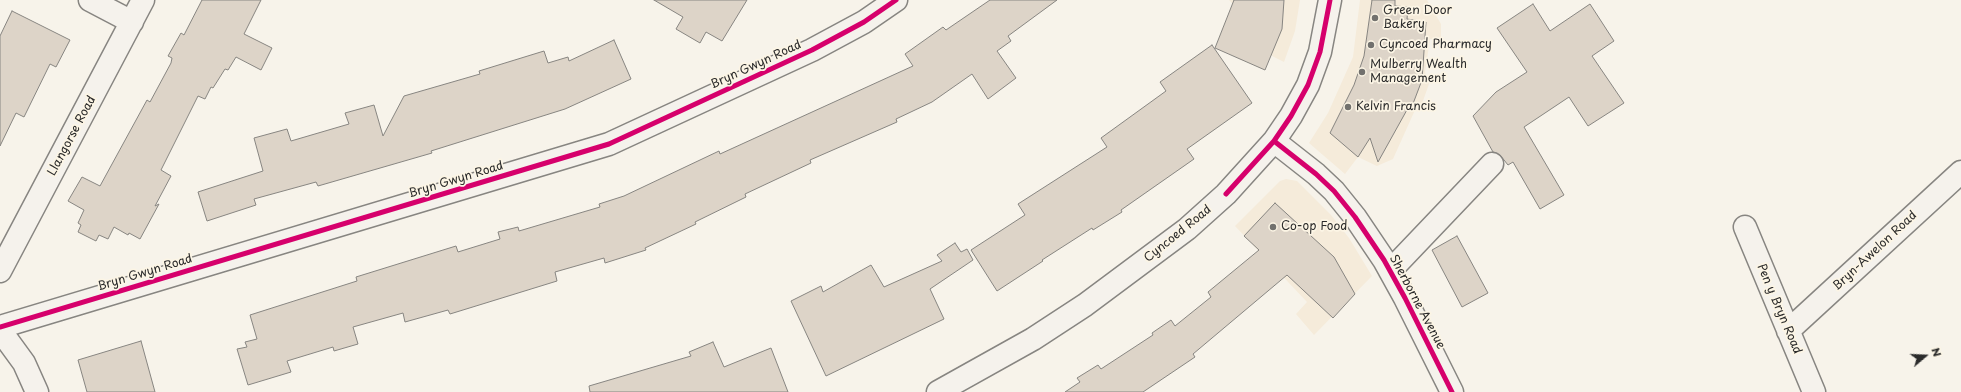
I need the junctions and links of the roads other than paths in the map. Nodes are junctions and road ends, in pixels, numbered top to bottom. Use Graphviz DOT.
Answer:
graph roads {
  1 [pos="90,0"];
  2 [pos="143,0"];
  3 [pos="1330,0"];
  4 [pos="881,3"];
  5 [pos="132,22"];
  6 [pos="1274,140"];
  7 [pos="1492,164"];
  8 [pos="1961,172"];
  9 [pos="1745,227"];
  10 [pos="1390,271"];
  11 [pos="0,272"];
  12 [pos="0,327"];
  13 [pos="0,330"];
  14 [pos="1788,331"];
  15 [pos="37,392"];
  16 [pos="938,392"];
  17 [pos="1452,392"];
  18 [pos="1814,392"];
  1 -- 5 [label="street"];
  2 -- 5 [label="street, Llangorse Road"];
  3 -- 6 [label="street, Cyncoed Road"];
  4 -- 12 [label="street, Bryn Gwyn Road"];
  5 -- 11 [label="street, Llangorse Road"];
  6 -- 10 [label="street, Sherborne Avenue"];
  6 -- 16 [label="street, Cyncoed Road"];
  7 -- 10 [label="street"];
  8 -- 14 [label="street, Bryn-Awelon Road"];
  9 -- 14 [label="street, Pen y Bryn Road"];
  10 -- 17 [label="street, Sherborne Avenue"];
  13 -- 15 [label="street"];
  14 -- 18 [label="street, Pen y Bryn Road"];
}
